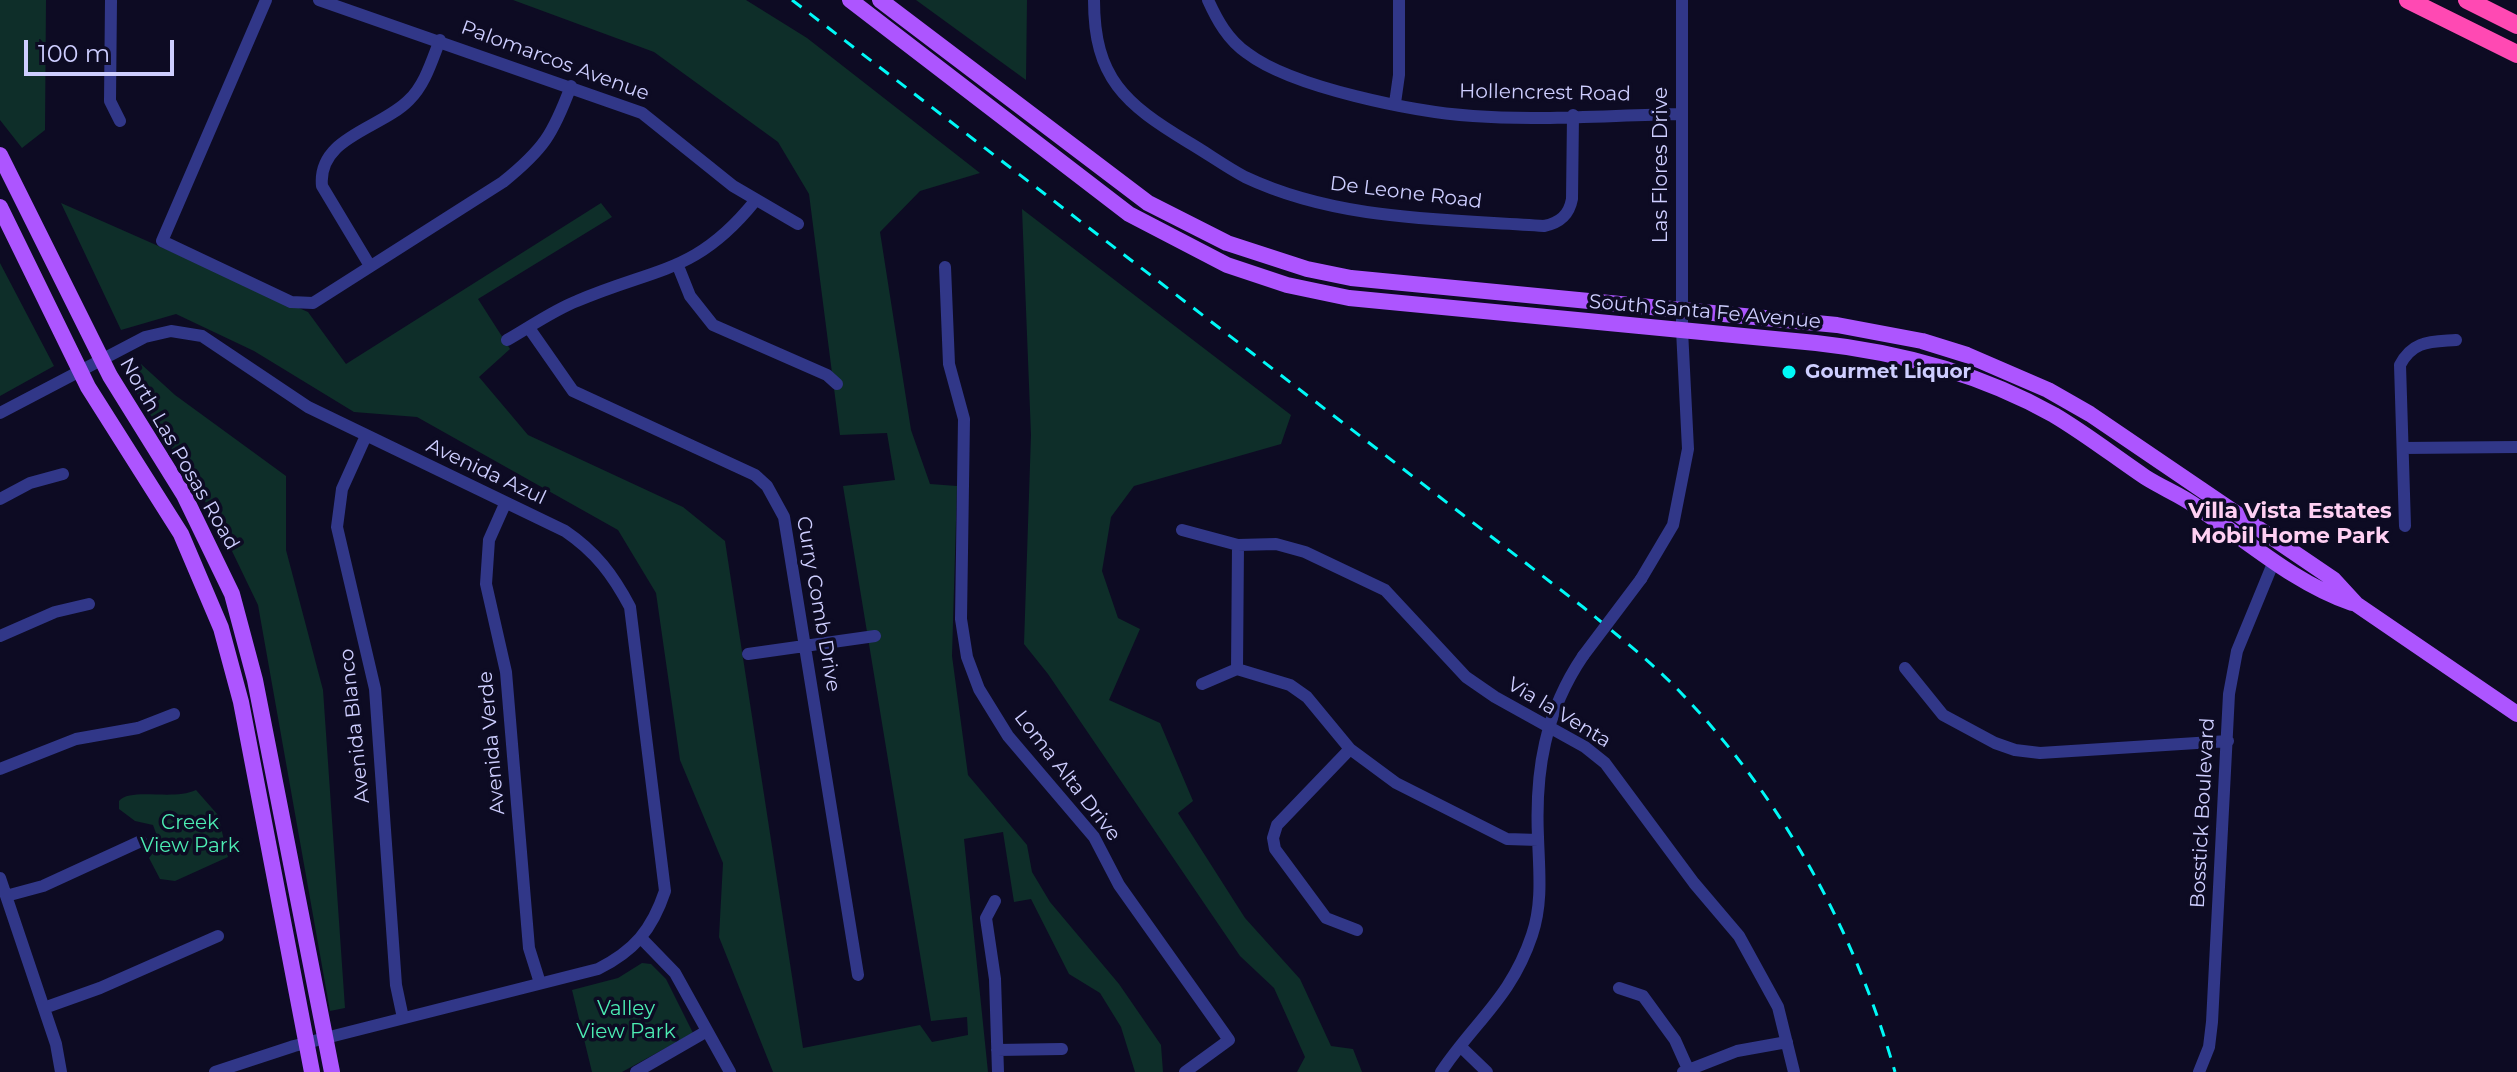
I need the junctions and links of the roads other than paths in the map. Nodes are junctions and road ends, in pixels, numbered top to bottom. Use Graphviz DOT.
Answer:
graph roads {
  1 [pos="111,0"];
  2 [pos="266,0"];
  3 [pos="319,0"];
  4 [pos="850,0"];
  5 [pos="880,0"];
  6 [pos="1094,0"];
  7 [pos="1208,0"];
  8 [pos="1399,0"];
  9 [pos="1682,0"];
  10 [pos="2408,0"];
  11 [pos="2467,0"];
  12 [pos="2517,25"];
  13 [pos="440,40"];
  14 [pos="2517,54"];
  15 [pos="571,86"];
  16 [pos="1395,103"];
  17 [pos="1680,114"];
  18 [pos="1573,115"];
  19 [pos="120,121"];
  20 [pos="0,155"];
  21 [pos="755,201"];
  22 [pos="0,207"];
  23 [pos="798,224"];
  24 [pos="370,266"];
  25 [pos="678,266"];
  26 [pos="945,267"];
  27 [pos="1682,309"];
  28 [pos="529,328"];
  29 [pos="1682,330"];
  30 [pos="507,340"];
  31 [pos="2456,340"];
  32 [pos="102,359"];
  33 [pos="80,370"];
  34 [pos="837,384"];
  35 [pos="0,413"];
  36 [pos="365,438"];
  37 [pos="2517,447"];
  38 [pos="2403,448"];
  39 [pos="63,474"];
  40 [pos="0,499"];
  41 [pos="505,504"];
  42 [pos="2405,526"];
  43 [pos="1182,530"];
  44 [pos="1238,545"];
  45 [pos="2274,561"];
  46 [pos="89,604"];
  47 [pos="2356,604"];
  48 [pos="0,636"];
  49 [pos="875,636"];
  50 [pos="807,645"];
  51 [pos="748,654"];
  52 [pos="1905,668"];
  53 [pos="1237,669"];
  54 [pos="1202,684"];
  55 [pos="174,714"];
  56 [pos="2517,714"];
  57 [pos="1548,727"];
  58 [pos="2228,741"];
  59 [pos="1350,749"];
  60 [pos="0,769"];
  61 [pos="1538,840"];
  62 [pos="141,841"];
  63 [pos="0,878"];
  64 [pos="6,896"];
  65 [pos="995,901"];
  66 [pos="1357,930"];
  67 [pos="218,936"];
  68 [pos="642,939"];
  69 [pos="858,975"];
  70 [pos="540,983"];
  71 [pos="1619,988"];
  72 [pos="44,1008"];
  73 [pos="403,1018"];
  74 [pos="707,1031"];
  75 [pos="324,1038"];
  76 [pos="1787,1042"];
  77 [pos="306,1043"];
  78 [pos="1461,1047"];
  79 [pos="1062,1049"];
  80 [pos="997,1050"];
  81 [pos="1685,1071"];
  82 [pos="61,1072"];
  83 [pos="215,1072"];
  84 [pos="312,1072"];
  85 [pos="332,1072"];
  86 [pos="636,1072"];
  87 [pos="730,1072"];
  88 [pos="998,1072"];
  89 [pos="1185,1072"];
  90 [pos="1441,1072"];
  91 [pos="1487,1072"];
  92 [pos="1794,1072"];
  93 [pos="2199,1072"];
  1 -- 19 [label="street"];
  2 -- 24 [label="street"];
  3 -- 13 [label="street, Palomarcos Avenue"];
  4 -- 29 [label="main road, South Santa Fe Avenue"];
  5 -- 27 [label="main road, South Santa Fe Avenue"];
  6 -- 18 [label="street, De Leone Road"];
  7 -- 16 [label="street, Hollencrest Road"];
  8 -- 16 [label="street"];
  9 -- 17 [label="street, Las Flores Drive"];
  10 -- 14 [label="highway"];
  11 -- 12 [label="highway"];
  13 -- 15 [label="street, Palomarcos Avenue"];
  13 -- 24 [label="street"];
  15 -- 21 [label="street, Palomarcos Avenue"];
  15 -- 24 [label="street"];
  16 -- 18 [label="street, Hollencrest Road"];
  17 -- 18 [label="street, Hollencrest Road"];
  17 -- 27 [label="street, Las Flores Drive"];
  20 -- 32 [label="main road, North Las Posas Road"];
  21 -- 23 [label="street, Palomarcos Avenue"];
  21 -- 25 [label="street"];
  22 -- 33 [label="main road, North Las Posas Road"];
  25 -- 28 [label="street"];
  25 -- 34 [label="street"];
  26 -- 89 [label="street, Loma Alta Drive"];
  27 -- 29 [label="street, Las Flores Drive"];
  27 -- 47 [label="main road, South Santa Fe Avenue"];
  28 -- 30 [label="street"];
  28 -- 50 [label="street, Curry Comb Drive"];
  29 -- 45 [label="main road, South Santa Fe Avenue"];
  29 -- 57 [label="street, Las Flores Drive, bridge"];
  31 -- 38 [label="street"];
  32 -- 33 [label="street, Avenida Azul"];
  32 -- 36 [label="street, Avenida Azul"];
  32 -- 75 [label="main road, North Las Posas Road"];
  33 -- 35 [label="street, Avenida Azul"];
  33 -- 77 [label="main road, North Las Posas Road"];
  36 -- 41 [label="street, Avenida Azul"];
  36 -- 73 [label="street, Avenida Blanco"];
  37 -- 38 [label="street"];
  38 -- 42 [label="street"];
  39 -- 40 [label="street"];
  41 -- 68 [label="street, Avenida Azul"];
  41 -- 70 [label="street, Avenida Verde"];
  43 -- 44 [label="street, Via la Venta"];
  44 -- 53 [label="street"];
  44 -- 57 [label="street, Via la Venta"];
  45 -- 47 [label="main road, South Santa Fe Avenue"];
  45 -- 58 [label="street, Bosstick Boulevard"];
  46 -- 48 [label="street"];
  47 -- 56 [label="main road, South Santa Fe Avenue"];
  49 -- 50 [label="street"];
  50 -- 51 [label="street"];
  50 -- 69 [label="street, Curry Comb Drive"];
  52 -- 58 [label="street"];
  53 -- 54 [label="street"];
  53 -- 59 [label="street"];
  55 -- 60 [label="street"];
  57 -- 61 [label="street, Las Flores Drive"];
  57 -- 76 [label="street, Via la Venta"];
  58 -- 93 [label="street, Bosstick Boulevard"];
  59 -- 61 [label="street"];
  59 -- 66 [label="street"];
  61 -- 78 [label="street, Las Flores Drive"];
  62 -- 64 [label="street"];
  63 -- 64 [label="street"];
  64 -- 72 [label="street"];
  65 -- 80 [label="street"];
  67 -- 72 [label="street"];
  68 -- 70 [label="street"];
  68 -- 74 [label="street"];
  70 -- 73 [label="street"];
  71 -- 81 [label="street"];
  72 -- 82 [label="street"];
  73 -- 75 [label="street"];
  74 -- 86 [label="street"];
  74 -- 87 [label="street"];
  75 -- 77 [label="street"];
  75 -- 85 [label="main road, North Las Posas Road"];
  76 -- 81 [label="street"];
  76 -- 92 [label="street, Via la Venta"];
  77 -- 83 [label="street"];
  77 -- 84 [label="main road, North Las Posas Road"];
  78 -- 90 [label="street, Las Flores Drive"];
  78 -- 91 [label="street"];
  79 -- 80 [label="street"];
  80 -- 88 [label="street"];
}
